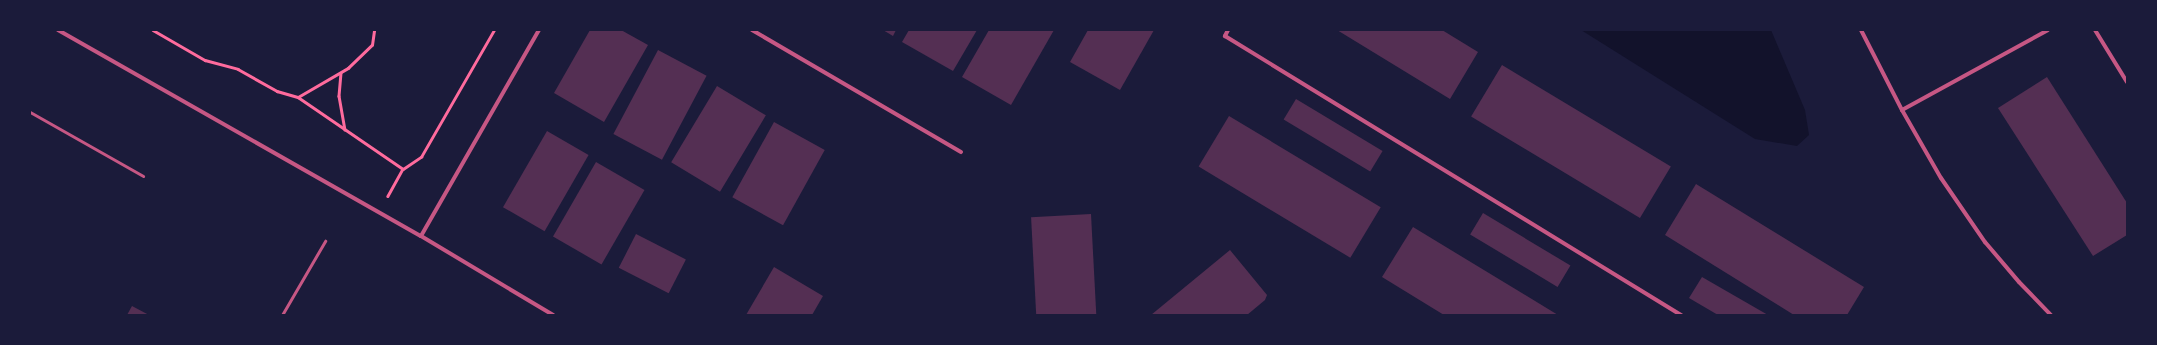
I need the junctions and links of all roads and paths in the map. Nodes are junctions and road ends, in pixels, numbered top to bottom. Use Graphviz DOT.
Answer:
graph roads {
  1 [pos="58,30"];
  2 [pos="153,30"];
  3 [pos="374,30"];
  4 [pos="494,30"];
  5 [pos="539,30"];
  6 [pos="752,30"];
  7 [pos="1228,30"];
  8 [pos="1861,30"];
  9 [pos="2048,30"];
  10 [pos="2095,30"];
  11 [pos="341,72"];
  12 [pos="2127,82"];
  13 [pos="298,97"];
  14 [pos="1902,110"];
  15 [pos="30,112"];
  16 [pos="345,130"];
  17 [pos="961,152"];
  18 [pos="403,169"];
  19 [pos="143,176"];
  20 [pos="379,213"];
  21 [pos="421,236"];
  22 [pos="325,241"];
  23 [pos="282,315"];
  24 [pos="554,315"];
  25 [pos="1681,315"];
  26 [pos="2051,315"];
  1 -- 20 [label="street"];
  2 -- 13 [label="path"];
  3 -- 11 [label="path"];
  4 -- 18 [label="path"];
  5 -- 21 [label="street"];
  6 -- 17 [label="street"];
  7 -- 25 [label="street"];
  8 -- 14 [label="street"];
  9 -- 14 [label="street"];
  10 -- 12 [label="street"];
  11 -- 13 [label="path"];
  11 -- 16 [label="path"];
  13 -- 16 [label="path"];
  14 -- 26 [label="street"];
  15 -- 19 [label="lane"];
  16 -- 18 [label="path"];
  18 -- 20 [label="path"];
  20 -- 21 [label="street"];
  21 -- 24 [label="street"];
  22 -- 23 [label="lane"];
}
